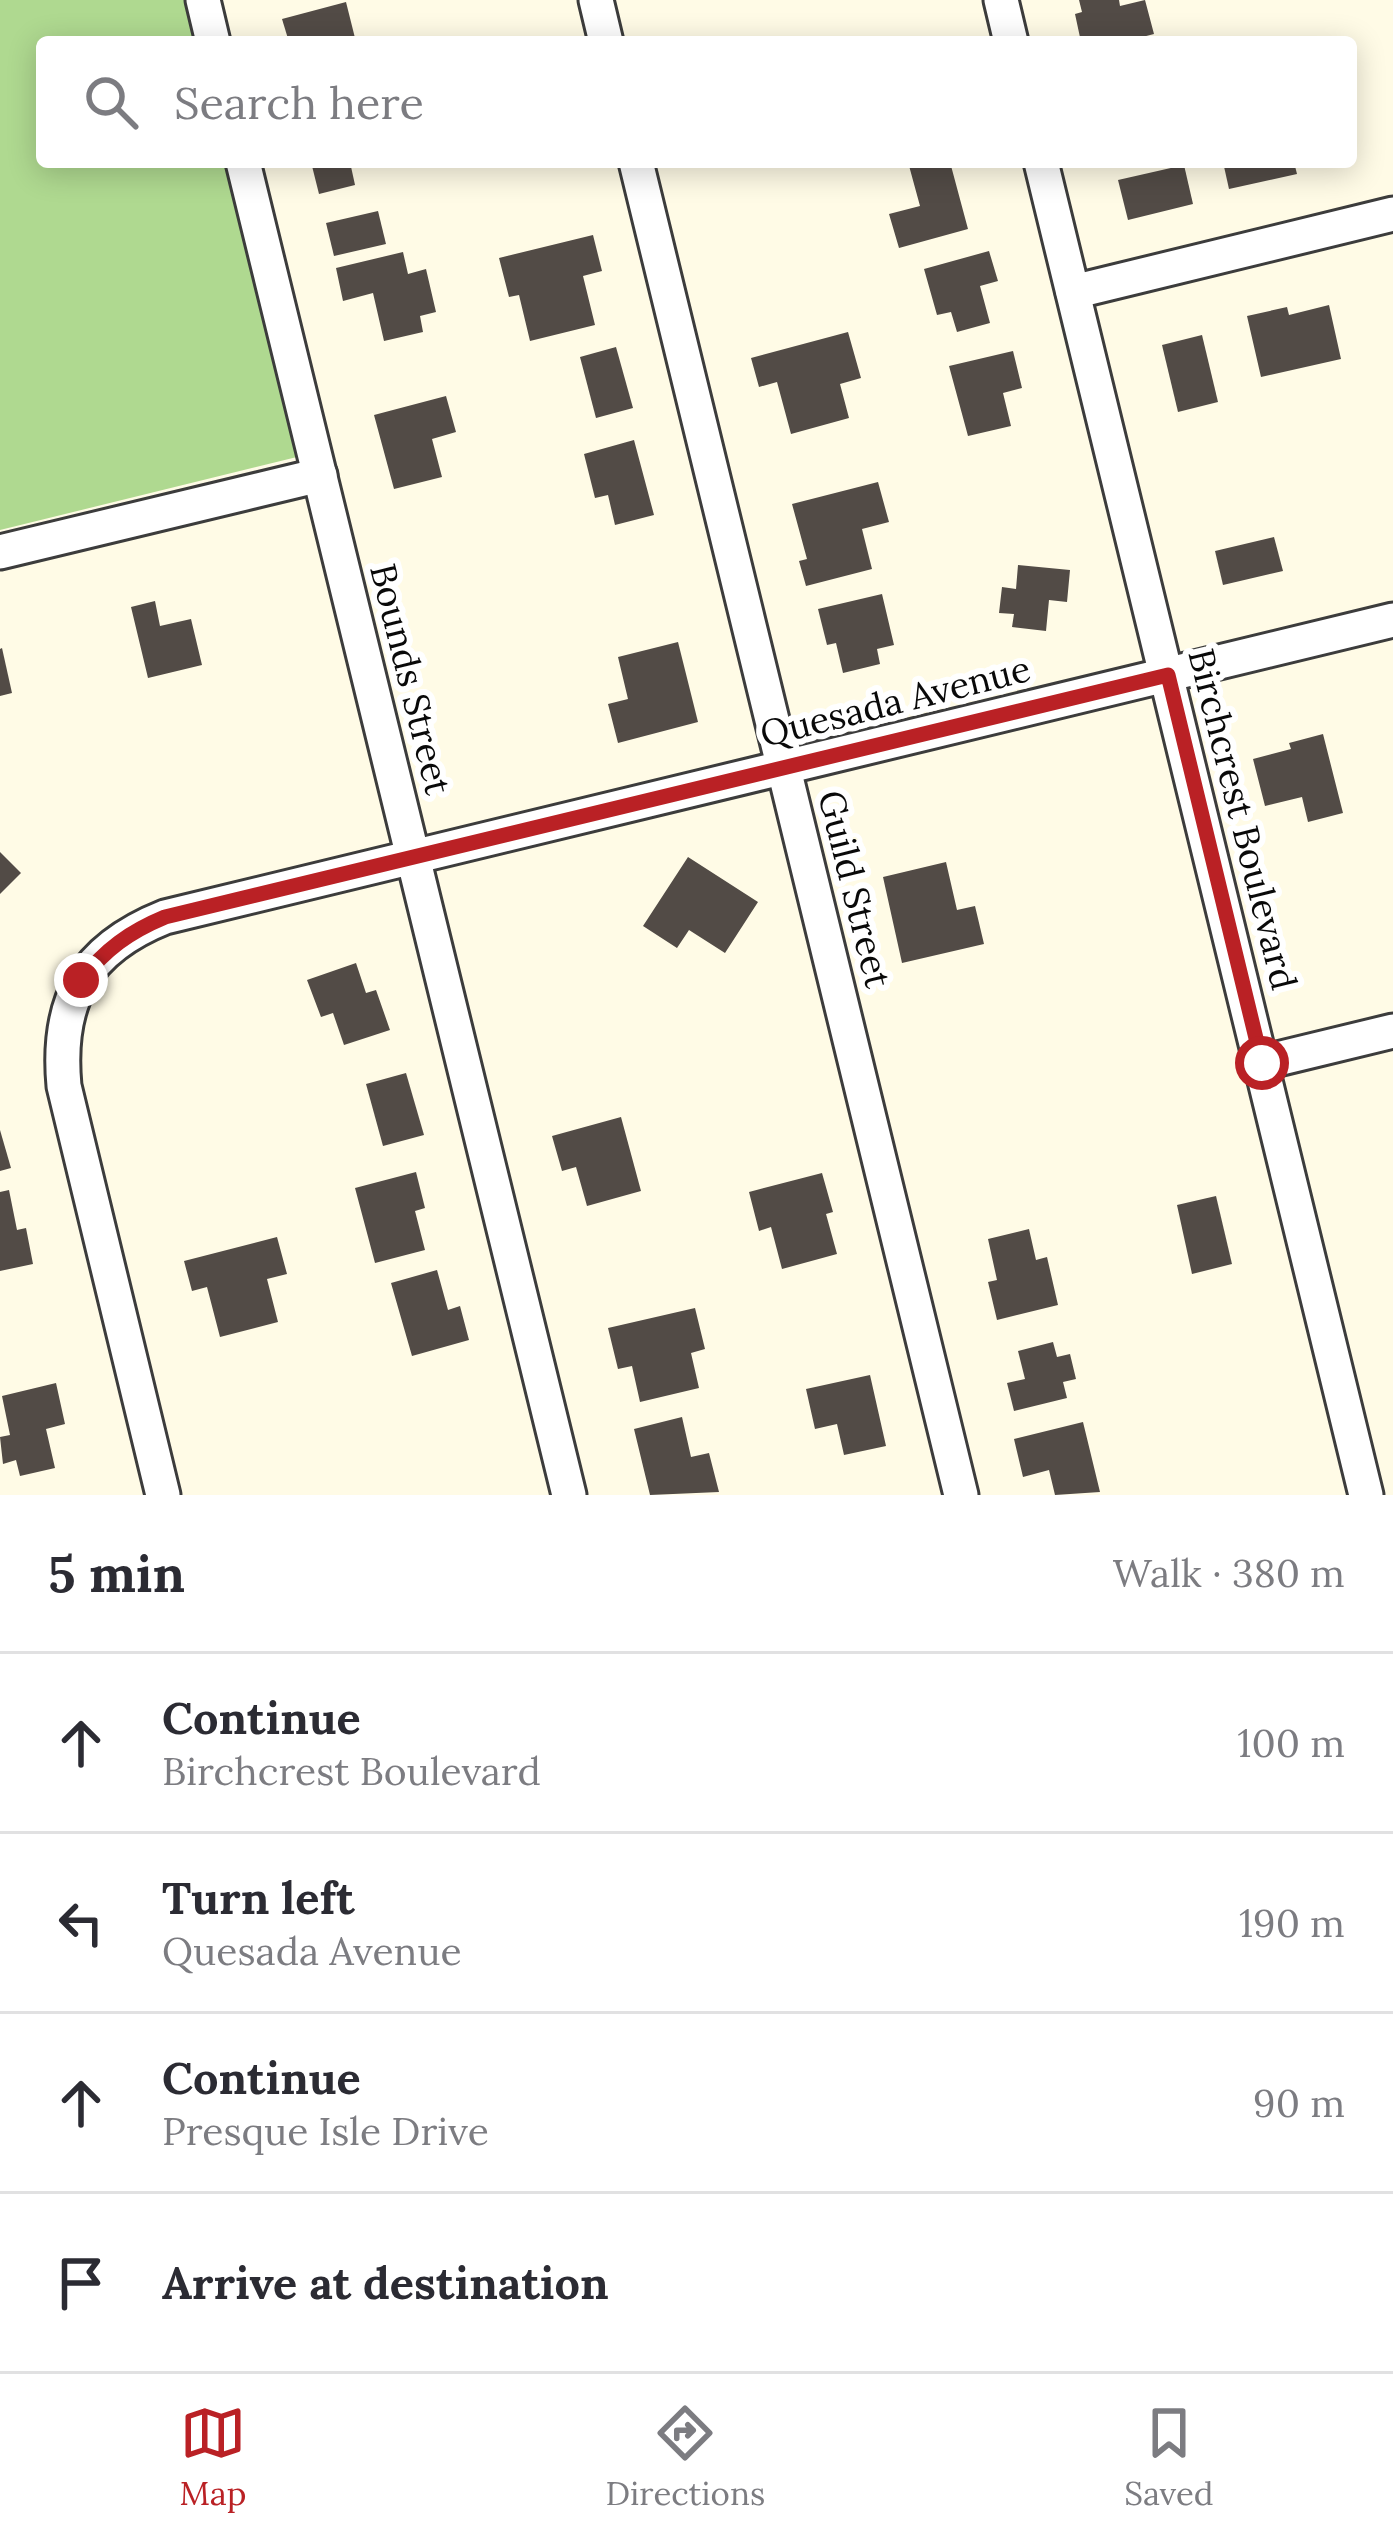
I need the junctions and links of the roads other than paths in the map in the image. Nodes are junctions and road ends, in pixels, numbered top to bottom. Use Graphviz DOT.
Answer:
graph roads {
  1 [pos="203,0"];
  2 [pos="596,0"];
  3 [pos="1001,0"];
  4 [pos="212,36"];
  5 [pos="605,36"];
  6 [pos="1010,36"];
  7 [pos="244,168"];
  8 [pos="637,168"];
  9 [pos="1042,168"];
  10 [pos="1393,214"];
  11 [pos="1073,292"];
  12 [pos="320,475"];
  13 [pos="0,552"];
  14 [pos="1393,620"];
  15 [pos="1168,675"];
  16 [pos="785,767"];
  17 [pos="415,857"];
  18 [pos="1393,1031"];
  19 [pos="1262,1063"];
  20 [pos="163,1495"];
  21 [pos="569,1495"];
  22 [pos="961,1495"];
  23 [pos="1366,1495"];
  1 -- 4 [label="street"];
  2 -- 5 [label="street"];
  3 -- 6 [label="street"];
  7 -- 12 [label="street, Bounds Street"];
  8 -- 16 [label="street, Guild Street"];
  9 -- 11 [label="street, Birchcrest Boulevard"];
  10 -- 11 [label="street"];
  11 -- 15 [label="street, Birchcrest Boulevard"];
  12 -- 13 [label="street"];
  12 -- 17 [label="street, Bounds Street"];
  14 -- 15 [label="street, Quesada Avenue"];
  15 -- 16 [label="street, Quesada Avenue"];
  15 -- 19 [label="street, Birchcrest Boulevard"];
  16 -- 17 [label="street, Quesada Avenue"];
  16 -- 22 [label="street, Guild Street"];
  17 -- 20 [label="street, Quesada Avenue"];
  17 -- 21 [label="street, Bounds Street"];
  18 -- 19 [label="street"];
  19 -- 23 [label="street, Birchcrest Boulevard"];
}
